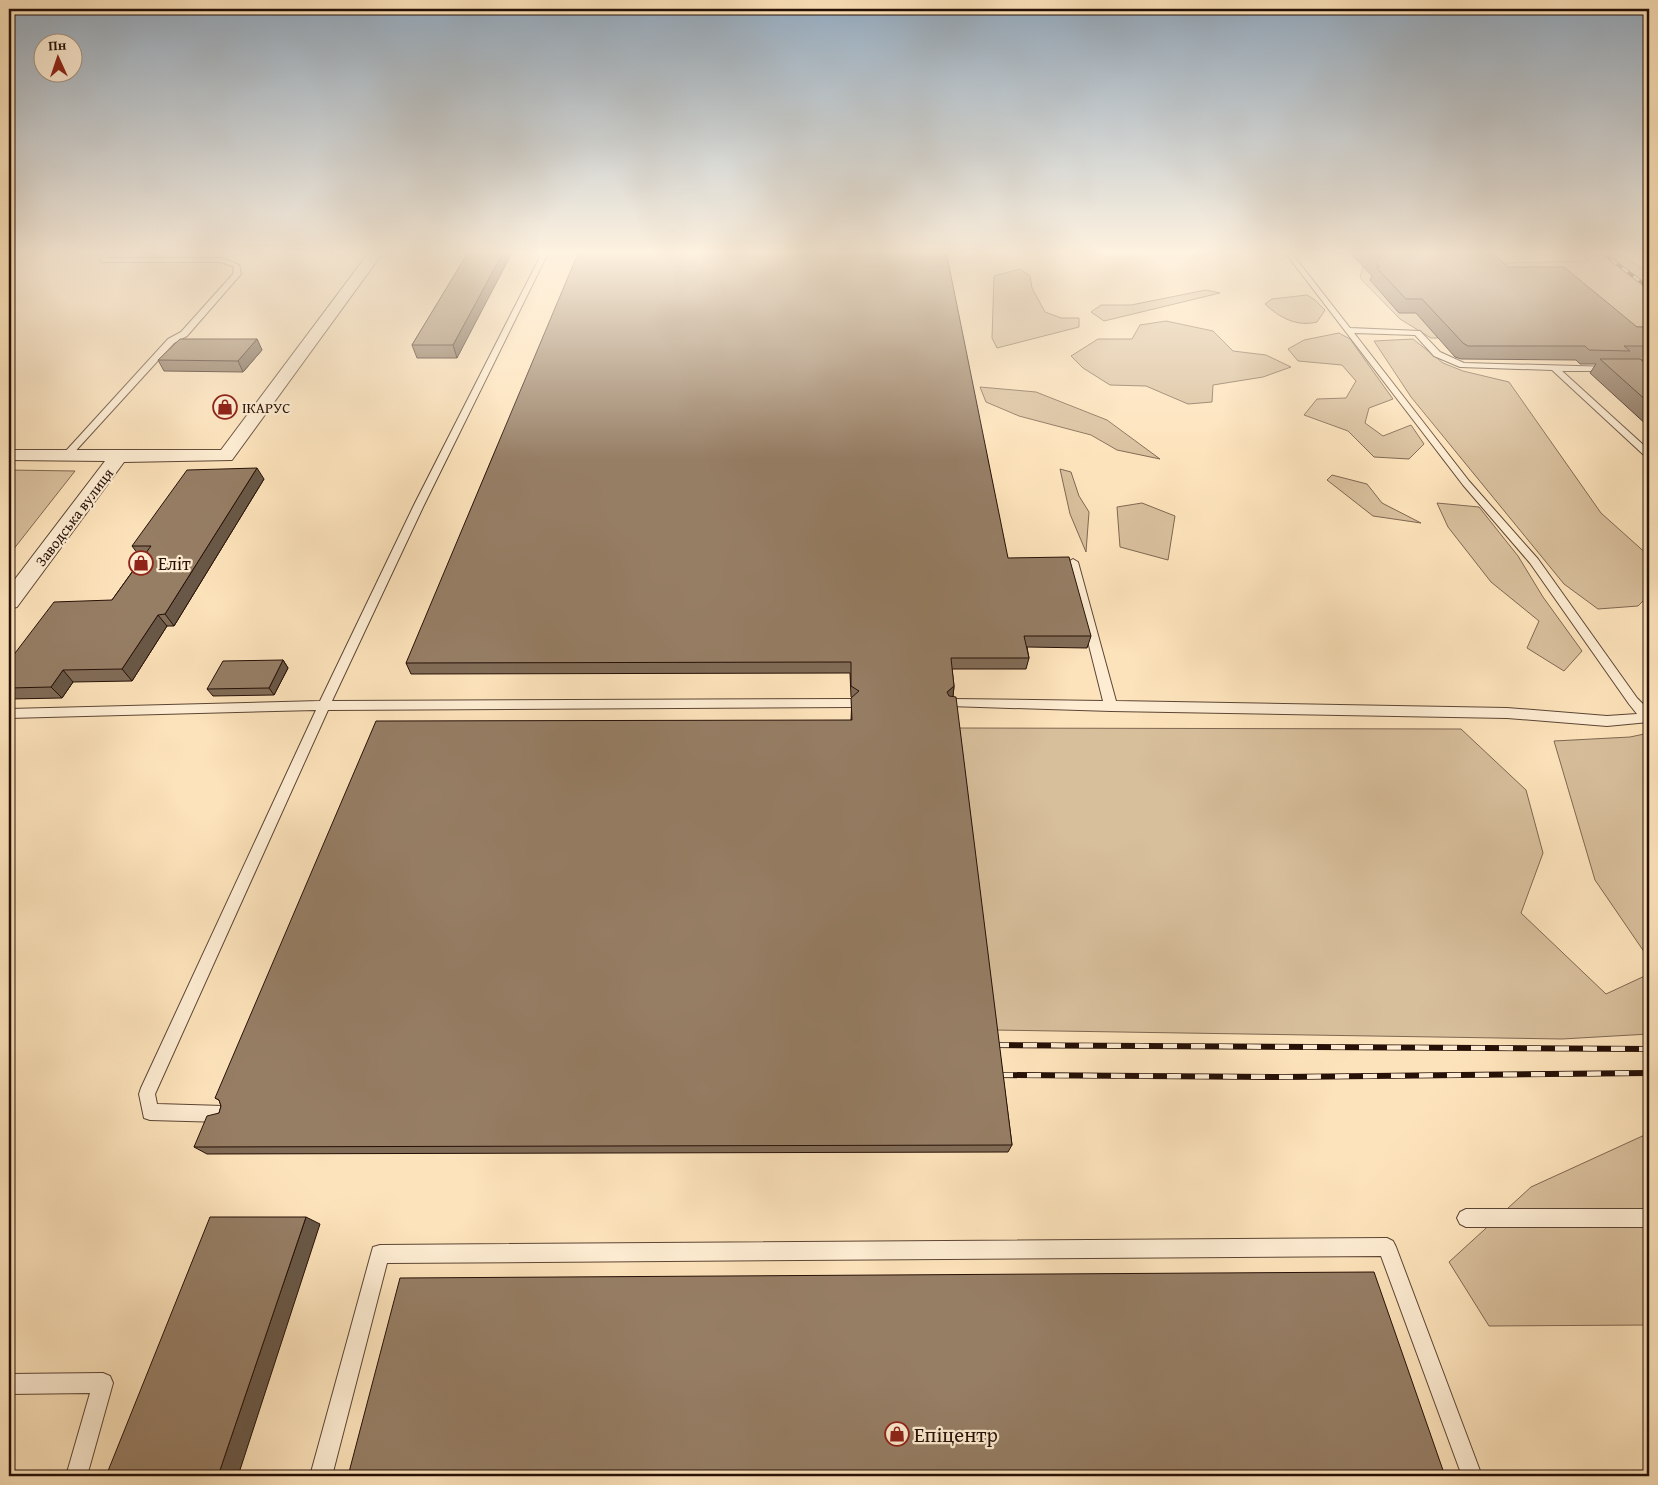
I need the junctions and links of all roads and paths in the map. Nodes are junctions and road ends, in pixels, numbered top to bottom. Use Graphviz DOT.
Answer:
graph roads {
  1 [pos="196,320"];
  2 [pos="326,320"];
  3 [pos="512,320"];
  4 [pos="1341,320"];
  5 [pos="1349,330"];
  6 [pos="1554,368"];
  7 [pos="1620,369"];
  8 [pos="9,454"];
  9 [pos="67,455"];
  10 [pos="1649,455"];
  11 [pos="119,456"];
  12 [pos="1073,562"];
  13 [pos="9,602"];
  14 [pos="851,703"];
  15 [pos="953,703"];
  16 [pos="324,705"];
  17 [pos="1111,707"];
  18 [pos="9,713"];
  19 [pos="1649,717"];
  20 [pos="223,1114"];
  21 [pos="1466,1218"];
  22 [pos="1649,1218"];
  23 [pos="9,1384"];
  24 [pos="76,1476"];
  25 [pos="321,1476"];
  26 [pos="1472,1476"];
  1 -- 9 [label="lane"];
  2 -- 11 [label="street, Заводська вулиця"];
  3 -- 16 [label="lane"];
  4 -- 5 [label="lane"];
  5 -- 6 [label="lane"];
  5 -- 19 [label="lane"];
  6 -- 7 [label="lane"];
  6 -- 10 [label="lane"];
  8 -- 9 [label="street"];
  9 -- 11 [label="street"];
  11 -- 13 [label="street, Заводська вулиця"];
  12 -- 17 [label="lane"];
  14 -- 16 [label="lane"];
  15 -- 17 [label="lane"];
  16 -- 18 [label="lane"];
  16 -- 20 [label="lane"];
  17 -- 19 [label="lane"];
  21 -- 22 [label="lane"];
  23 -- 24 [label="lane"];
  25 -- 26 [label="lane"];
}
